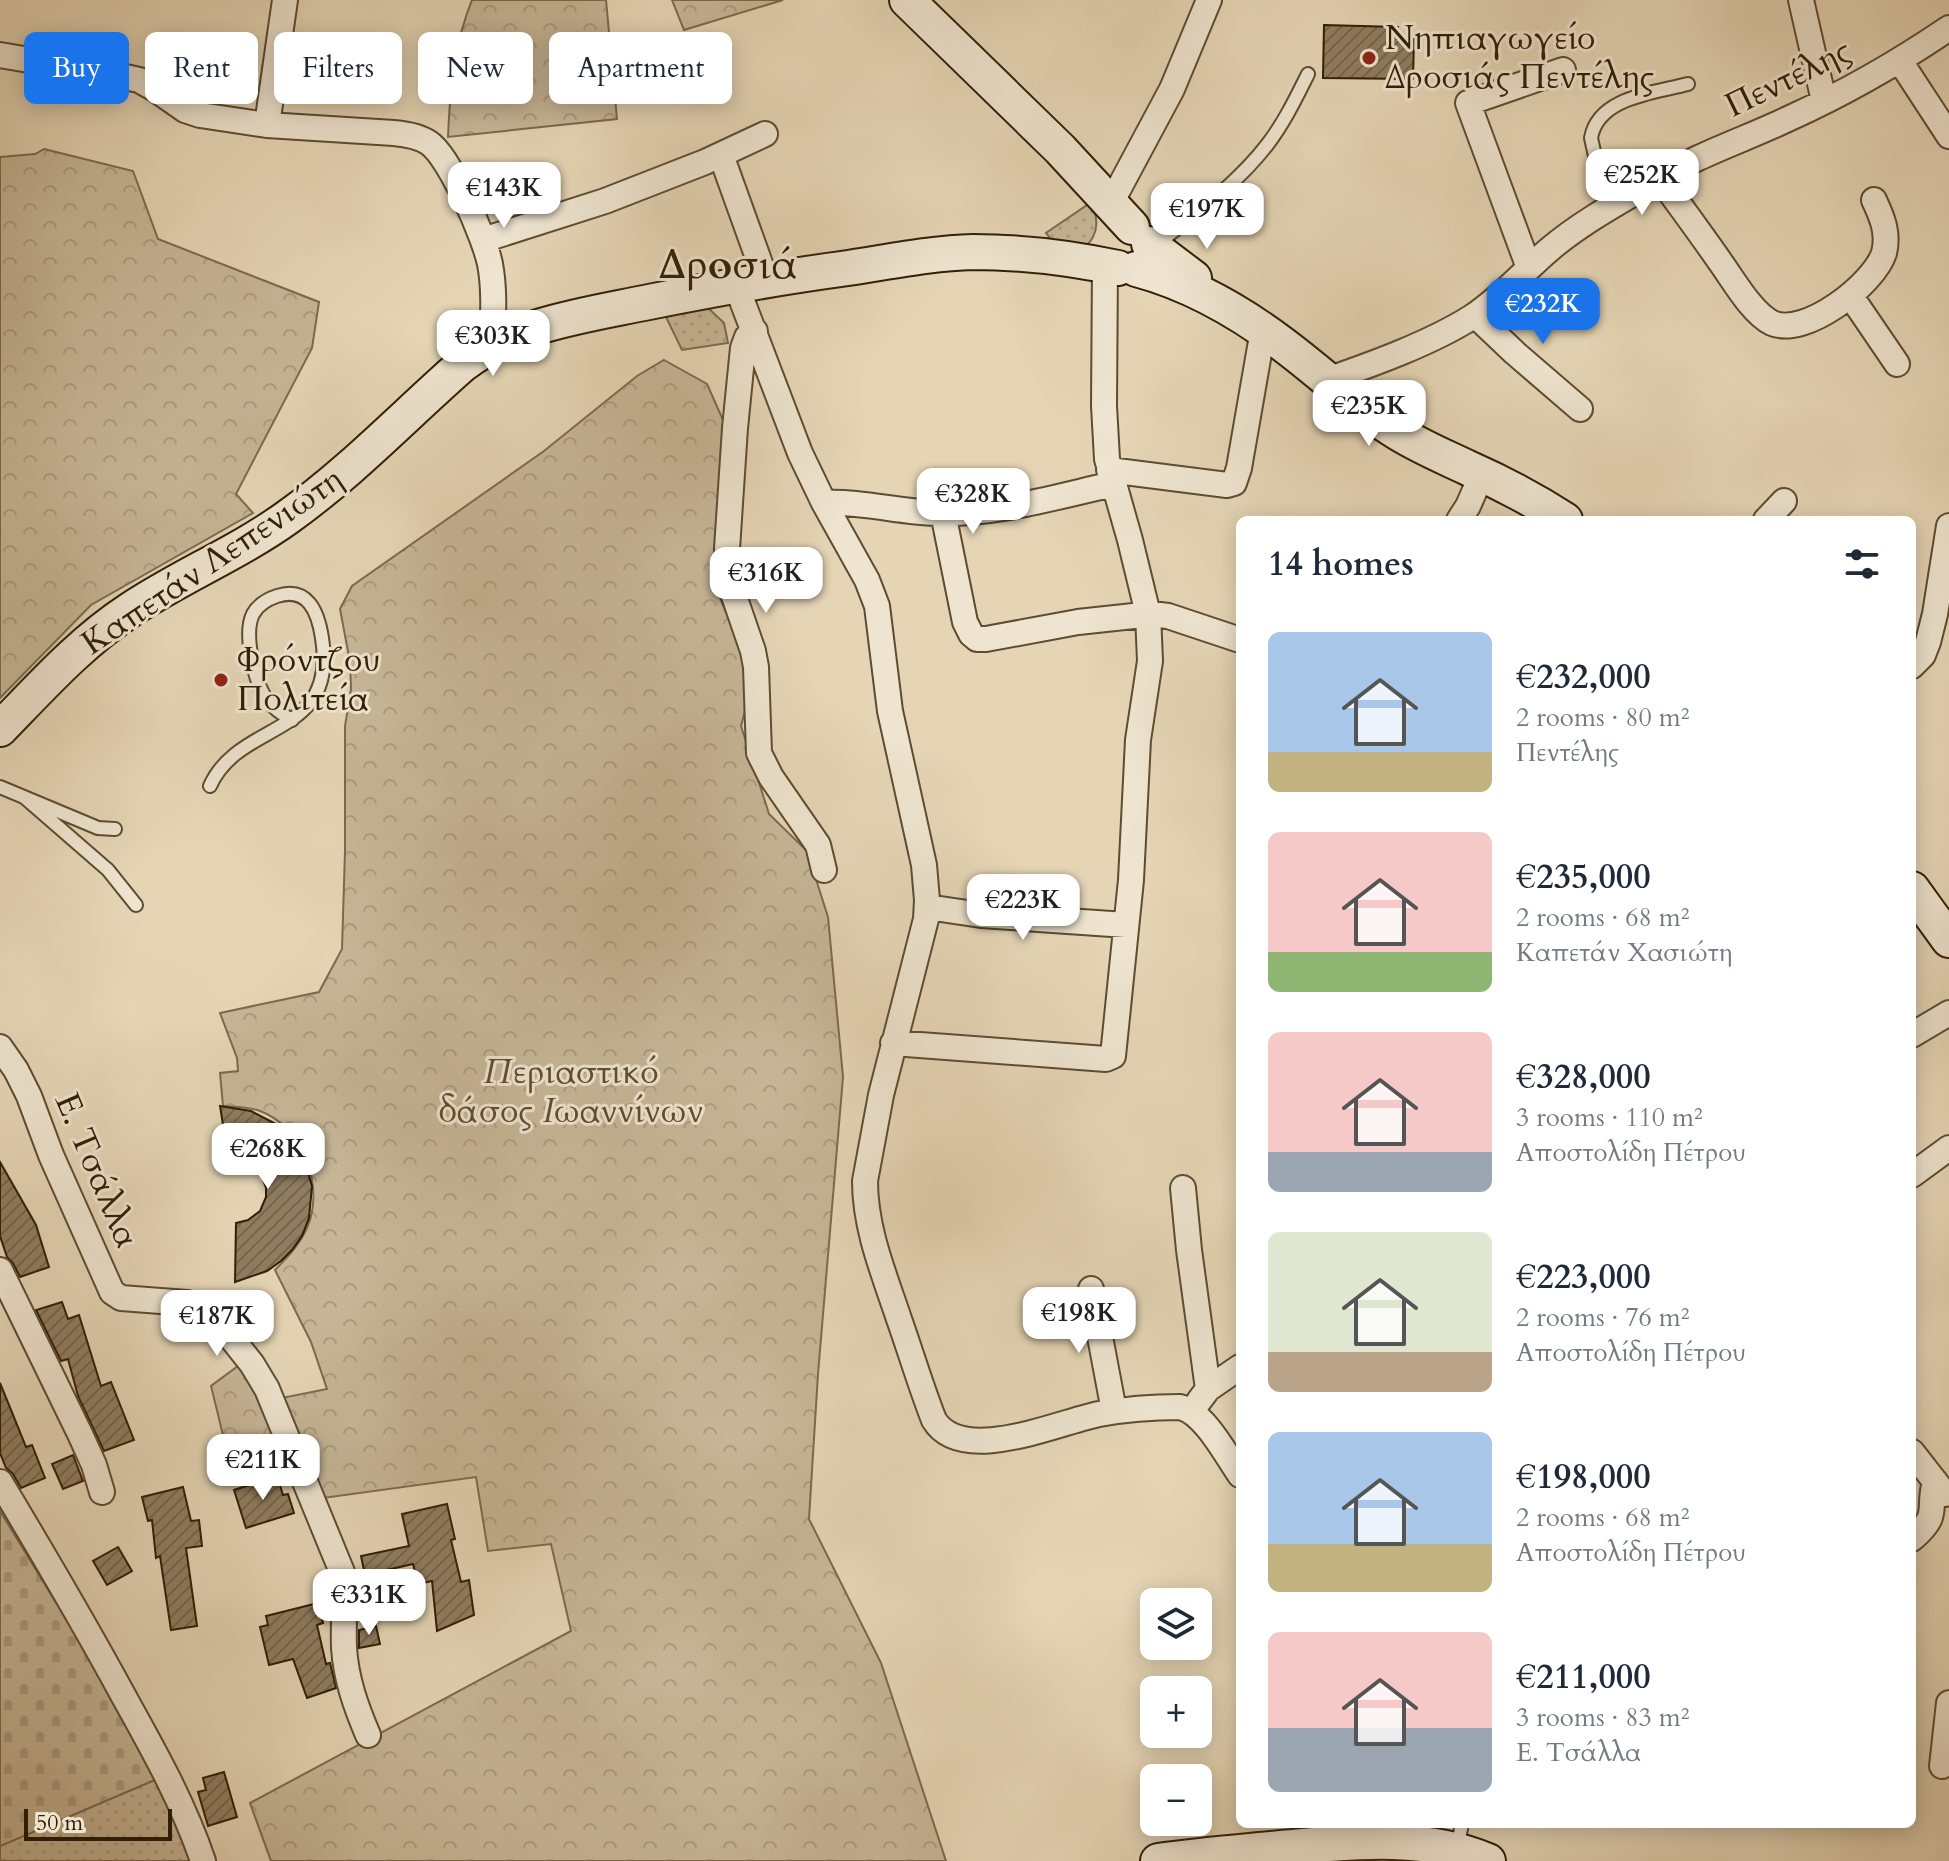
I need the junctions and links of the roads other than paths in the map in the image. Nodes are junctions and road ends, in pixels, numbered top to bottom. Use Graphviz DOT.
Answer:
graph roads {
  1 [pos="285,0"];
  2 [pos="1209,0"];
  3 [pos="1801,0"];
  4 [pos="918,4"];
  5 [pos="1949,28"];
  6 [pos="0,55"];
  7 [pos="1900,61"];
  8 [pos="1563,70"];
  9 [pos="1308,74"];
  10 [pos="1688,84"];
  11 [pos="1824,101"];
  12 [pos="267,125"];
  13 [pos="1946,126"];
  14 [pos="765,134"];
  15 [pos="721,155"];
  16 [pos="1660,178"];
  17 [pos="1874,200"];
  18 [pos="1607,210"];
  19 [pos="483,240"];
  20 [pos="1121,247"];
  21 [pos="1529,268"];
  22 [pos="751,282"];
  23 [pos="1850,295"];
  24 [pos="1475,315"];
  25 [pos="1263,330"];
  26 [pos="755,331"];
  27 [pos="492,344"];
  28 [pos="1897,364"];
  29 [pos="1327,380"];
  30 [pos="1580,409"];
  31 [pos="1482,474"];
  32 [pos="1111,477"];
  33 [pos="1784,501"];
  34 [pos="824,503"];
  35 [pos="943,513"];
  36 [pos="1462,516"];
  37 [pos="1558,516"];
  38 [pos="1770,516"];
  39 [pos="1949,526"];
  40 [pos="1148,614"];
  41 [pos="1236,639"];
  42 [pos="1938,648"];
  43 [pos="1916,662"];
  44 [pos="292,720"];
  45 [pos="0,729"];
  46 [pos="210,786"];
  47 [pos="0,787"];
  48 [pos="24,797"];
  49 [pos="115,829"];
  50 [pos="824,870"];
  51 [pos="1916,895"];
  52 [pos="136,905"];
  53 [pos="927,907"];
  54 [pos="1126,925"];
  55 [pos="1949,940"];
  56 [pos="1949,1013"];
  57 [pos="1916,1033"];
  58 [pos="893,1043"];
  59 [pos="0,1047"];
  60 [pos="1949,1148"];
  61 [pos="1916,1172"];
  62 [pos="1183,1188"];
  63 [pos="0,1270"];
  64 [pos="1091,1289"];
  65 [pos="1236,1370"];
  66 [pos="1208,1389"];
  67 [pos="1114,1411"];
  68 [pos="1195,1413"];
  69 [pos="1916,1457"];
  70 [pos="1236,1469"];
  71 [pos="0,1482"];
  72 [pos="1942,1490"];
  73 [pos="102,1492"];
  74 [pos="1916,1535"];
  75 [pos="1949,1703"];
  76 [pos="368,1735"];
  77 [pos="1942,1766"];
  78 [pos="1450,1841"];
  79 [pos="1313,1853"];
  80 [pos="203,1861"];
  81 [pos="1158,1861"];
  1 -- 12 [label="street"];
  2 -- 20 [label="street"];
  3 -- 11 [label="street"];
  4 -- 20 [label="street"];
  5 -- 7 [label="street, Πεντέλης"];
  6 -- 12 [label="street"];
  7 -- 11 [label="street, Πεντέλης"];
  7 -- 13 [label="street"];
  8 -- 21 [label="street"];
  9 -- 20 [label="lane"];
  10 -- 18 [label="lane"];
  11 -- 16 [label="street, Πεντέλης"];
  12 -- 19 [label="street"];
  14 -- 15 [label="street"];
  15 -- 19 [label="street"];
  15 -- 22 [label="street"];
  16 -- 18 [label="street, Πεντέλης"];
  16 -- 23 [label="street"];
  17 -- 23 [label="street"];
  18 -- 21 [label="street, Πεντέλης"];
  19 -- 27 [label="street"];
  20 -- 22 [label="street, Καπετάν Λεπενιώτη"];
  20 -- 25 [label="street, Καπετάν Λεπενιώτη"];
  20 -- 32 [label="street"];
  21 -- 24 [label="street, Πεντέλης"];
  22 -- 26 [label="street"];
  22 -- 27 [label="street, Καπετάν Λεπενιώτη"];
  23 -- 28 [label="street"];
  24 -- 29 [label="street, Πεντέλης"];
  24 -- 30 [label="street"];
  25 -- 29 [label="street, Καπετάν Λεπενιώτη"];
  25 -- 32 [label="street"];
  26 -- 34 [label="street"];
  26 -- 50 [label="street"];
  27 -- 45 [label="street, Καπετάν Λεπενιώτη"];
  29 -- 31 [label="street, Καπετάν Λεπενιώτη"];
  31 -- 36 [label="street"];
  31 -- 37 [label="street, Καπετάν Λεπενιώτη"];
  32 -- 35 [label="street"];
  32 -- 40 [label="street"];
  33 -- 38 [label="street"];
  34 -- 35 [label="street"];
  34 -- 53 [label="street"];
  35 -- 40 [label="street"];
  39 -- 42 [label="street"];
  40 -- 41 [label="street"];
  40 -- 54 [label="street"];
  42 -- 43 [label="street"];
  44 -- 44 [label="lane"];
  44 -- 46 [label="lane"];
  47 -- 48 [label="lane"];
  48 -- 49 [label="lane"];
  48 -- 52 [label="lane"];
  51 -- 55 [label="street"];
  53 -- 54 [label="street"];
  53 -- 58 [label="street"];
  54 -- 58 [label="street"];
  56 -- 57 [label="street"];
  58 -- 67 [label="street"];
  59 -- 76 [label="street, Ε. Τσάλλα"];
  60 -- 61 [label="street"];
  62 -- 66 [label="street"];
  63 -- 73 [label="street"];
  64 -- 67 [label="street"];
  65 -- 66 [label="street"];
  66 -- 68 [label="street"];
  67 -- 68 [label="street"];
  68 -- 70 [label="street"];
  69 -- 72 [label="street"];
  71 -- 80 [label="street"];
  72 -- 74 [label="street"];
  75 -- 77 [label="street"];
  78 -- 79 [label="street"];
  79 -- 81 [label="street"];
}
